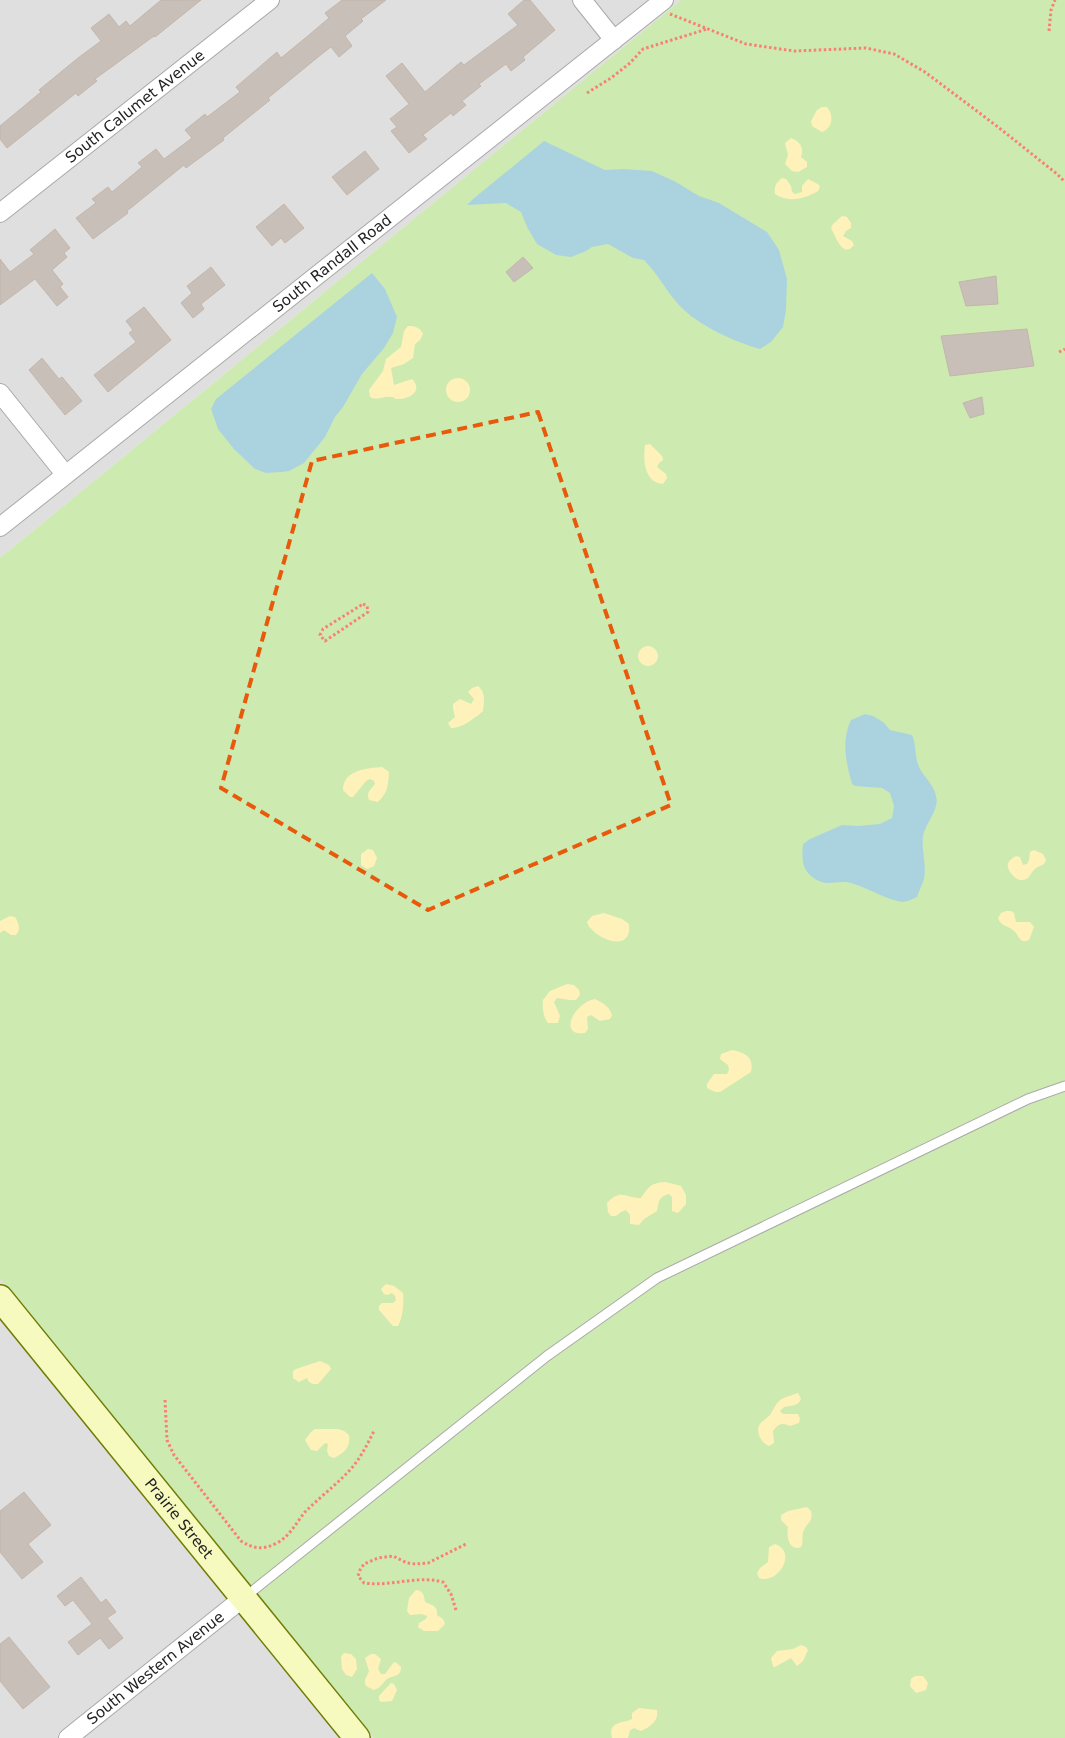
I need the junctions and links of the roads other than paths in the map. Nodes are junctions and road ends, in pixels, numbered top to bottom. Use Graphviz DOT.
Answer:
graph roads {
  1 [pos="270,0"];
  2 [pos="582,0"];
  3 [pos="660,4"];
  4 [pos="614,40"];
  5 [pos="0,213"];
  6 [pos="0,393"];
  7 [pos="65,474"];
  8 [pos="0,527"];
  9 [pos="1065,1086"];
  10 [pos="0,1298"];
  11 [pos="243,1598"];
  12 [pos="68,1738"];
  13 [pos="357,1738"];
  1 -- 5 [label="street, South Calumet Avenue"];
  2 -- 4 [label="street"];
  3 -- 4 [label="street, South Randall Road"];
  4 -- 7 [label="street, South Randall Road"];
  6 -- 7 [label="street"];
  7 -- 8 [label="street, South Randall Road"];
  9 -- 11 [label="lane"];
  10 -- 11 [label="street, Prairie Street"];
  11 -- 12 [label="street, South Western Avenue"];
  11 -- 13 [label="street, Prairie Street"];
}
